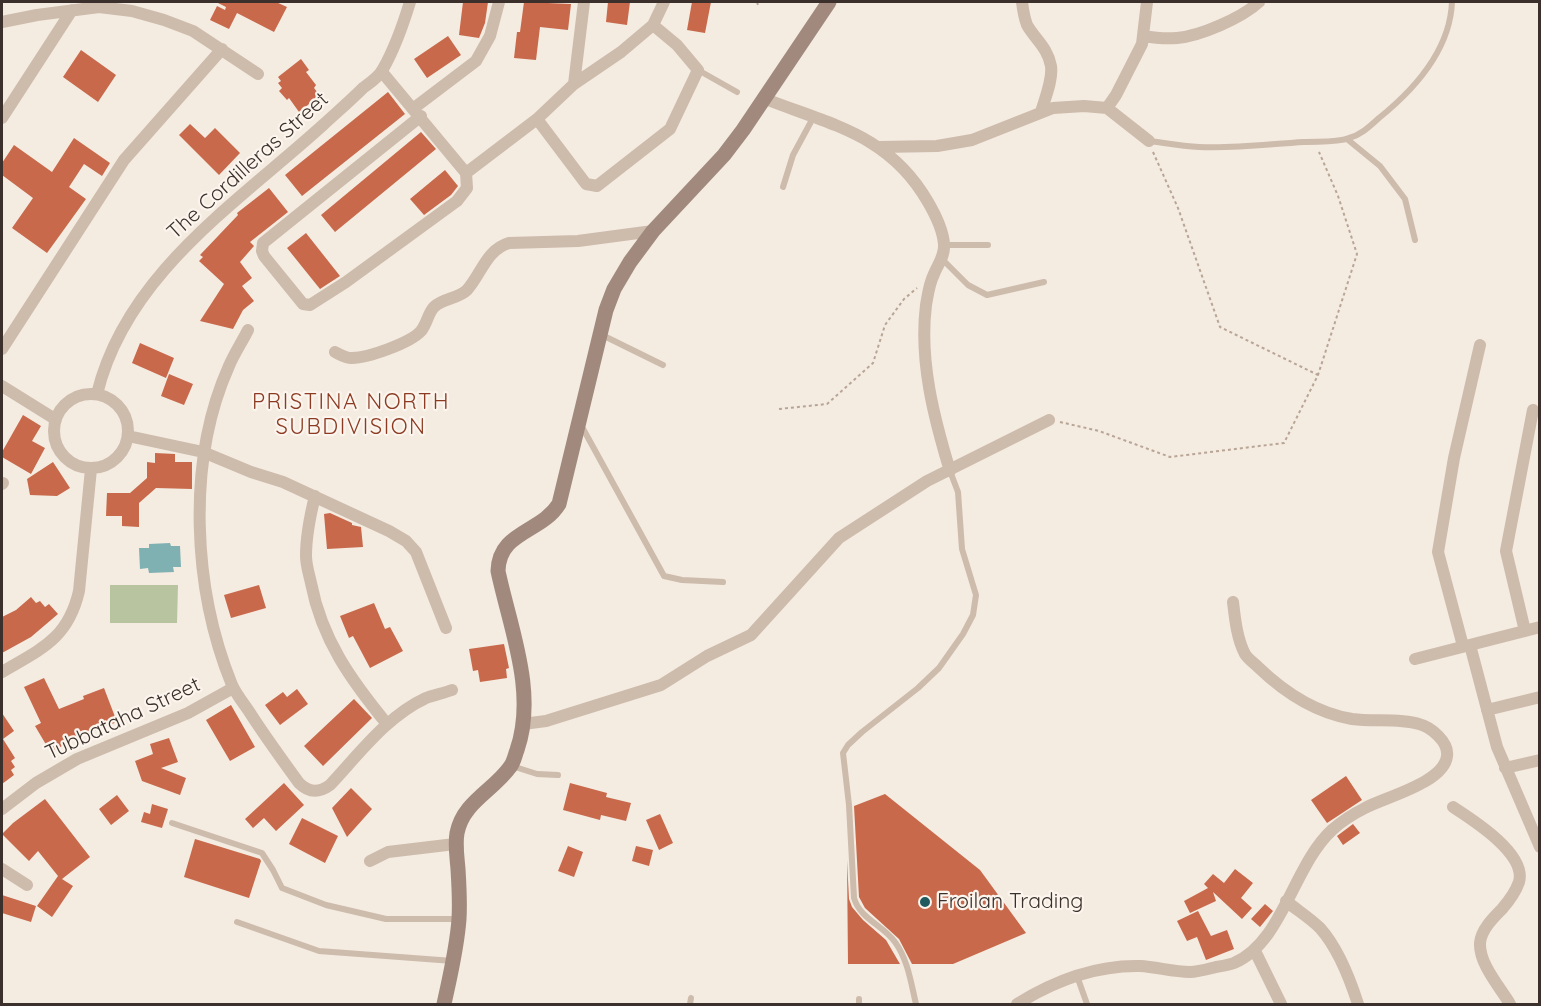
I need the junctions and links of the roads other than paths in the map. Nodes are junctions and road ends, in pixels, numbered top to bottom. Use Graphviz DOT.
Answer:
graph roads {
  1 [pos="410,2"];
  2 [pos="499,2"];
  3 [pos="584,2"];
  4 [pos="664,2"];
  5 [pos="829,2"];
  6 [pos="1022,2"];
  7 [pos="1138,2"];
  8 [pos="1148,2"];
  9 [pos="1259,2"];
  10 [pos="1452,2"];
  11 [pos="72,10"];
  12 [pos="1144,16"];
  13 [pos="2,22"];
  14 [pos="652,25"];
  15 [pos="1143,36"];
  16 [pos="222,49"];
  17 [pos="698,70"];
  18 [pos="382,72"];
  19 [pos="258,74"];
  20 [pos="574,84"];
  21 [pos="737,92"];
  22 [pos="763,98"];
  23 [pos="1107,108"];
  24 [pos="417,112"];
  25 [pos="1041,112"];
  26 [pos="2,118"];
  27 [pos="813,118"];
  28 [pos="537,119"];
  29 [pos="1347,139"];
  30 [pos="1149,141"];
  31 [pos="879,147"];
  32 [pos="466,173"];
  33 [pos="783,186"];
  34 [pos="653,231"];
  35 [pos="1415,240"];
  36 [pos="944,245"];
  37 [pos="988,245"];
  38 [pos="942,259"];
  39 [pos="1044,282"];
  40 [pos="249,330"];
  41 [pos="600,334"];
  42 [pos="1480,345"];
  43 [pos="2,349"];
  44 [pos="335,352"];
  45 [pos="663,365"];
  46 [pos="2,386"];
  47 [pos="97,394"];
  48 [pos="1533,410"];
  49 [pos="55,419"];
  50 [pos="1049,420"];
  51 [pos="579,422"];
  52 [pos="128,436"];
  53 [pos="203,452"];
  54 [pos="91,469"];
  55 [pos="950,471"];
  56 [pos="315,496"];
  57 [pos="723,582"];
  58 [pos="1233,602"];
  59 [pos="1539,627"];
  60 [pos="446,628"];
  61 [pos="1525,631"];
  62 [pos="1466,645"];
  63 [pos="1414,659"];
  64 [pos="2,672"];
  65 [pos="233,688"];
  66 [pos="452,690"];
  67 [pos="1539,697"];
  68 [pos="1487,710"];
  69 [pos="387,724"];
  70 [pos="523,724"];
  71 [pos="1539,760"];
  72 [pos="511,766"];
  73 [pos="1505,768"];
  74 [pos="558,775"];
  75 [pos="1453,807"];
  76 [pos="2,809"];
  77 [pos="172,823"];
  78 [pos="455,844"];
  79 [pos="1539,847"];
  80 [pos="370,861"];
  81 [pos="2,869"];
  82 [pos="27,885"];
  83 [pos="1286,901"];
  84 [pos="459,919"];
  85 [pos="237,922"];
  86 [pos="1255,951"];
  87 [pos="453,961"];
  88 [pos="1077,976"];
  89 [pos="444,1005"];
  90 [pos="916,1005"];
  91 [pos="1017,1005"];
  92 [pos="1087,1005"];
  93 [pos="1281,1005"];
  94 [pos="1358,1005"];
  95 [pos="1510,1005"];
  1 -- 18 [label="street, The Cordilleras Street"];
  2 -- 24 [label="street"];
  3 -- 20 [label="street"];
  4 -- 14 [label="street"];
  5 -- 22 [label="street"];
  6 -- 25 [label="street"];
  7 -- 12 [label="street"];
  8 -- 12 [label="street"];
  9 -- 15 [label="street"];
  10 -- 29 [label="lane"];
  11 -- 13 [label="street"];
  11 -- 16 [label="street"];
  11 -- 26 [label="street"];
  12 -- 15 [label="street"];
  14 -- 17 [label="street"];
  14 -- 20 [label="street"];
  15 -- 23 [label="street"];
  16 -- 19 [label="street"];
  16 -- 43 [label="street"];
  17 -- 21 [label="lane"];
  17 -- 28 [label="street"];
  18 -- 24 [label="street"];
  18 -- 47 [label="street, The Cordilleras Street"];
  20 -- 28 [label="street"];
  22 -- 27 [label="street"];
  22 -- 34 [label="street"];
  23 -- 25 [label="street"];
  23 -- 30 [label="street"];
  24 -- 32 [label="street"];
  24 -- 32 [label="street"];
  25 -- 31 [label="street"];
  27 -- 31 [label="street"];
  27 -- 33 [label="lane"];
  28 -- 32 [label="street"];
  29 -- 30 [label="lane"];
  29 -- 35 [label="lane"];
  31 -- 36 [label="street"];
  34 -- 41 [label="street"];
  34 -- 44 [label="street"];
  36 -- 37 [label="lane"];
  36 -- 38 [label="street"];
  38 -- 39 [label="lane"];
  38 -- 55 [label="street"];
  40 -- 53 [label="street"];
  41 -- 45 [label="lane"];
  41 -- 51 [label="street"];
  42 -- 62 [label="street"];
  46 -- 49 [label="street"];
  47 -- 49 [label="street"];
  47 -- 52 [label="street"];
  48 -- 61 [label="street"];
  49 -- 54 [label="street"];
  50 -- 55 [label="street"];
  51 -- 57 [label="lane"];
  51 -- 70 [label="street"];
  52 -- 53 [label="street"];
  52 -- 54 [label="street"];
  53 -- 56 [label="street"];
  53 -- 65 [label="street"];
  54 -- 64 [label="street"];
  55 -- 70 [label="street"];
  55 -- 90 [label="lane"];
  56 -- 60 [label="street"];
  56 -- 69 [label="street"];
  58 -- 83 [label="street"];
  59 -- 61 [label="street"];
  61 -- 62 [label="street"];
  62 -- 63 [label="street"];
  62 -- 68 [label="street"];
  65 -- 69 [label="street"];
  65 -- 76 [label="street, Tubbataha Street"];
  66 -- 69 [label="street"];
  67 -- 68 [label="street"];
  68 -- 73 [label="street"];
  70 -- 72 [label="street"];
  71 -- 73 [label="street"];
  72 -- 74 [label="lane"];
  72 -- 78 [label="street"];
  73 -- 79 [label="street"];
  75 -- 95 [label="street"];
  77 -- 84 [label="lane"];
  78 -- 80 [label="street"];
  78 -- 84 [label="street"];
  81 -- 82 [label="street"];
  83 -- 86 [label="street"];
  83 -- 94 [label="street"];
  84 -- 87 [label="street"];
  85 -- 87 [label="lane"];
  86 -- 88 [label="street"];
  86 -- 93 [label="street"];
  87 -- 89 [label="street"];
  88 -- 91 [label="street"];
  88 -- 92 [label="lane"];
}
